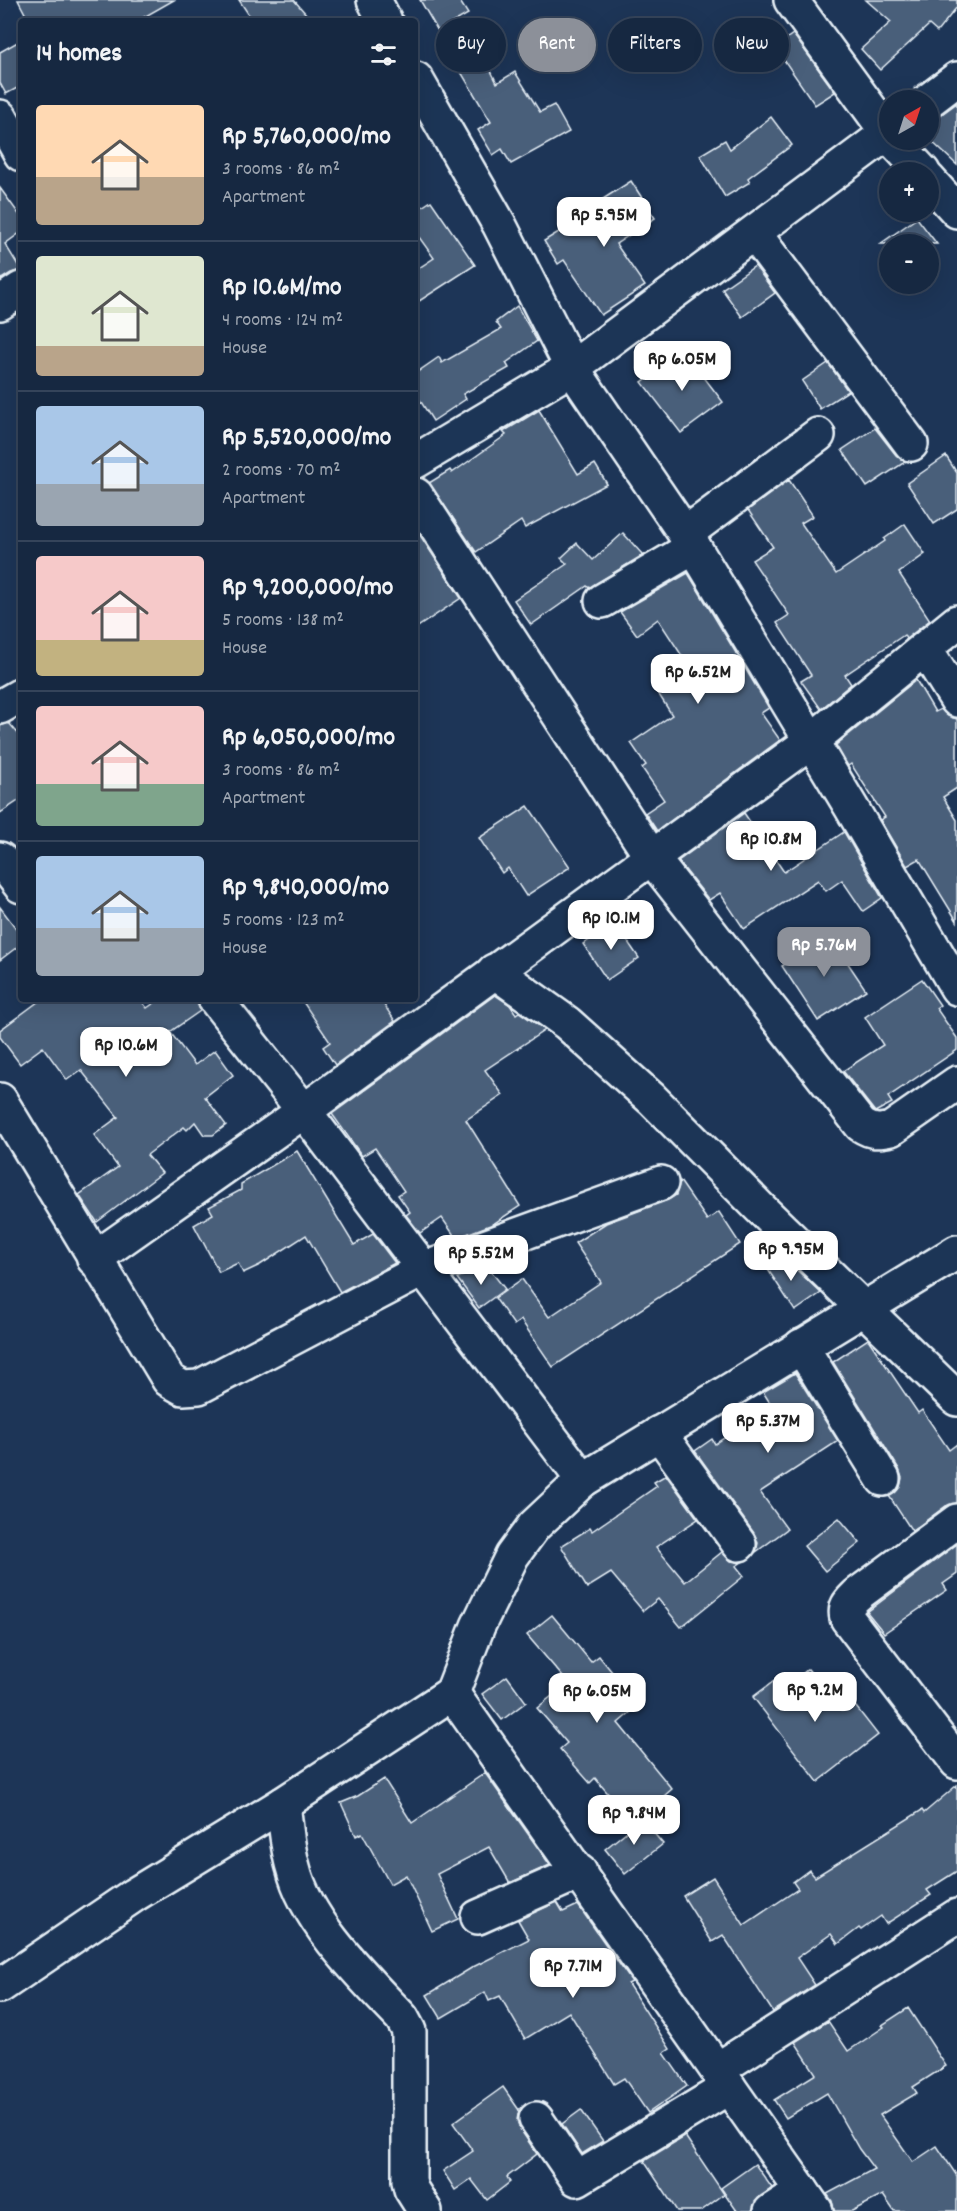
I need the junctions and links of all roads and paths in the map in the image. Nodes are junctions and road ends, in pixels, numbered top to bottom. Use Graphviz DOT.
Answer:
graph roads {
  1 [pos="374,0"];
  2 [pos="791,0"];
  3 [pos="383,18"];
  4 [pos="957,79"];
  5 [pos="418,82"];
  6 [pos="939,93"];
  7 [pos="0,117"];
  8 [pos="879,120"];
  9 [pos="879,143"];
  10 [pos="18,149"];
  11 [pos="903,150"];
  12 [pos="914,162"];
  13 [pos="939,191"];
  14 [pos="957,211"];
  15 [pos="754,233"];
  16 [pos="18,292"];
  17 [pos="0,303"];
  18 [pos="572,368"];
  19 [pos="818,435"];
  20 [pos="911,444"];
  21 [pos="418,460"];
  22 [pos="418,498"];
  23 [pos="689,541"];
  24 [pos="602,601"];
  25 [pos="957,622"];
  26 [pos="925,649"];
  27 [pos="18,697"];
  28 [pos="957,700"];
  29 [pos="0,707"];
  30 [pos="811,741"];
  31 [pos="652,858"];
  32 [pos="0,859"];
  33 [pos="18,882"];
  34 [pos="494,971"];
  35 [pos="957,988"];
  36 [pos="217,1002"];
  37 [pos="957,1083"];
  38 [pos="0,1100"];
  39 [pos="304,1111"];
  40 [pos="661,1183"];
  41 [pos="957,1252"];
  42 [pos="94,1259"];
  43 [pos="424,1269"];
  44 [pos="864,1309"];
  45 [pos="801,1346"];
  46 [pos="957,1399"];
  47 [pos="659,1433"];
  48 [pos="883,1479"];
  49 [pos="583,1480"];
  50 [pos="957,1521"];
  51 [pos="739,1544"];
  52 [pos="452,1693"];
  53 [pos="957,1762"];
  54 [pos="283,1804"];
  55 [pos="580,1872"];
  56 [pos="957,1916"];
  57 [pos="478,1917"];
  58 [pos="0,1986"];
  59 [pos="723,2078"];
  60 [pos="536,2119"];
  61 [pos="809,2201"];
  62 [pos="425,2211"];
  63 [pos="771,2211"];
  1 -- 3 [label="street"];
  2 -- 8 [label="street"];
  4 -- 6 [label="street"];
  5 -- 18 [label="street"];
  7 -- 10 [label="street"];
  9 -- 15 [label="street"];
  11 -- 12 [label="street"];
  13 -- 14 [label="street"];
  15 -- 18 [label="street"];
  15 -- 20 [label="street"];
  16 -- 17 [label="street"];
  18 -- 21 [label="street"];
  18 -- 23 [label="street"];
  19 -- 23 [label="street"];
  22 -- 31 [label="street"];
  23 -- 24 [label="street"];
  23 -- 30 [label="street"];
  25 -- 26 [label="street"];
  26 -- 28 [label="street"];
  26 -- 30 [label="street"];
  27 -- 29 [label="street"];
  30 -- 31 [label="street"];
  30 -- 35 [label="street"];
  31 -- 34 [label="street"];
  31 -- 37 [label="street"];
  32 -- 33 [label="street"];
  34 -- 39 [label="street"];
  34 -- 44 [label="street"];
  36 -- 39 [label="street"];
  38 -- 42 [label="street"];
  39 -- 42 [label="street"];
  39 -- 43 [label="street"];
  40 -- 43 [label="street"];
  41 -- 44 [label="street"];
  42 -- 43 [label="street"];
  43 -- 49 [label="street"];
  44 -- 45 [label="street"];
  44 -- 46 [label="street"];
  45 -- 47 [label="street"];
  45 -- 48 [label="street"];
  47 -- 49 [label="street"];
  47 -- 51 [label="street"];
  49 -- 52 [label="street"];
  50 -- 53 [label="street"];
  52 -- 54 [label="street"];
  52 -- 55 [label="street"];
  54 -- 58 [label="street"];
  54 -- 62 [label="street"];
  55 -- 57 [label="street"];
  55 -- 59 [label="street"];
  56 -- 59 [label="street"];
  59 -- 60 [label="street"];
  59 -- 61 [label="street"];
  61 -- 63 [label="street"];
}
